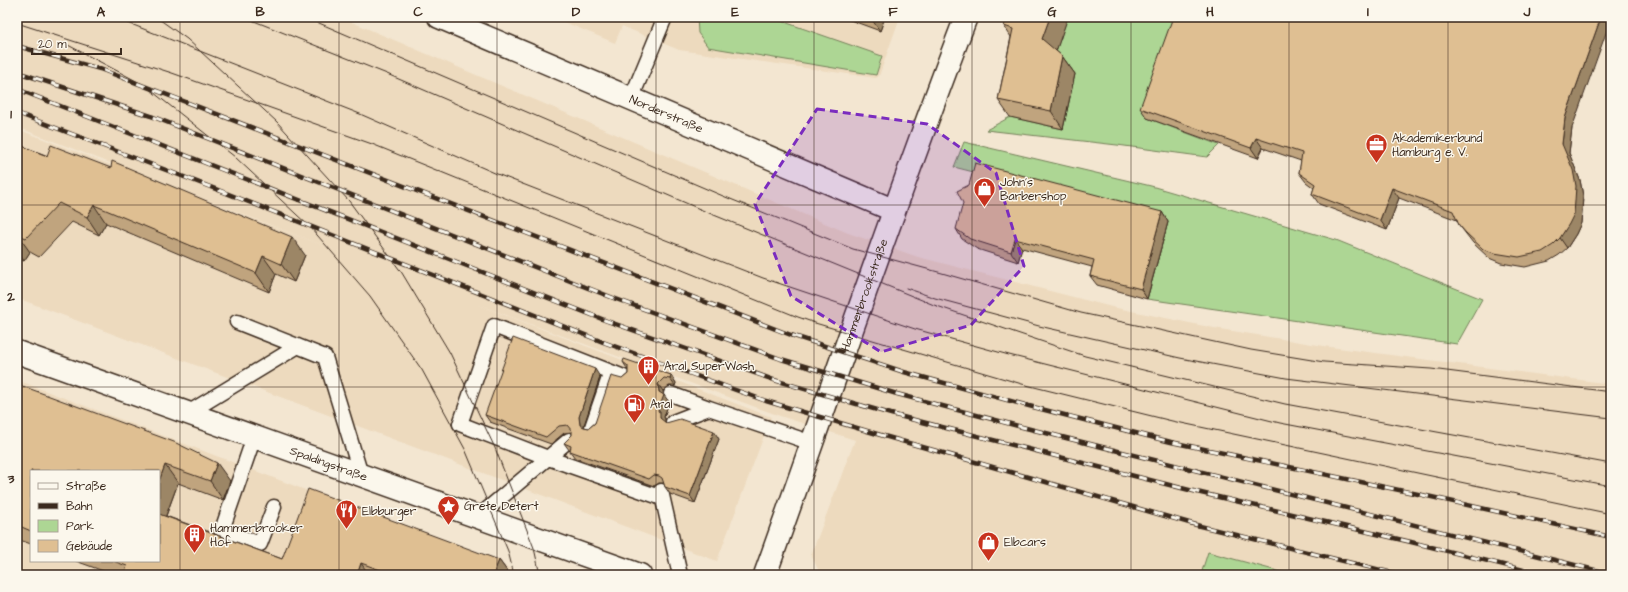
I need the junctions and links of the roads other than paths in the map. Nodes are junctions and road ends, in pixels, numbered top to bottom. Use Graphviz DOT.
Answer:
graph roads {
  1 [pos="438,17"];
  2 [pos="665,17"];
  3 [pos="966,17"];
  4 [pos="631,99"];
  5 [pos="893,210"];
  6 [pos="237,322"];
  7 [pos="298,346"];
  8 [pos="17,352"];
  9 [pos="611,372"];
  10 [pos="626,378"];
  11 [pos="671,394"];
  12 [pos="709,408"];
  13 [pos="188,413"];
  14 [pos="673,422"];
  15 [pos="592,427"];
  16 [pos="254,437"];
  17 [pos="569,440"];
  18 [pos="812,443"];
  19 [pos="548,458"];
  20 [pos="361,475"];
  21 [pos="274,507"];
  22 [pos="478,517"];
  23 [pos="640,575"];
  24 [pos="680,575"];
  25 [pos="765,575"];
  1 -- 4 [label="street, Norderstraße"];
  2 -- 4 [label="lane"];
  3 -- 5 [label="street, Hammerbrookstraße"];
  4 -- 5 [label="street, Norderstraße"];
  5 -- 18 [label="street, Hammerbrookstraße"];
  6 -- 7 [label="lane"];
  7 -- 13 [label="lane"];
  7 -- 20 [label="lane"];
  8 -- 13 [label="street, Spaldingstraße"];
  9 -- 10 [label="lane"];
  9 -- 15 [label="lane"];
  9 -- 19 [label="lane"];
  11 -- 12 [label="lane"];
  12 -- 14 [label="lane"];
  12 -- 18 [label="lane"];
  13 -- 16 [label="street, Spaldingstraße"];
  16 -- 20 [label="street, Spaldingstraße"];
  16 -- 21 [label="lane"];
  17 -- 19 [label="lane"];
  18 -- 25 [label="street, Hammerbrookstraße"];
  19 -- 22 [label="lane"];
  19 -- 24 [label="lane"];
  20 -- 22 [label="street, Spaldingstraße"];
  22 -- 23 [label="street, Spaldingstraße"];
}
